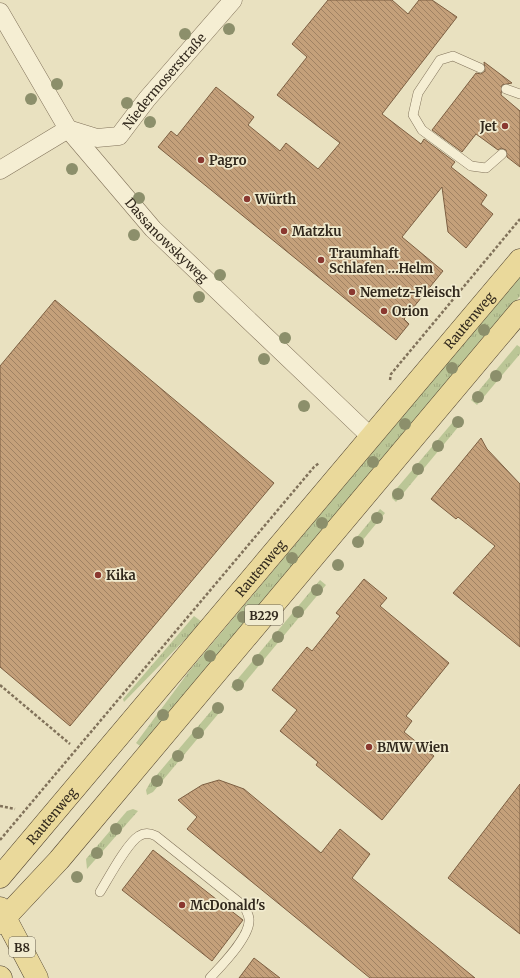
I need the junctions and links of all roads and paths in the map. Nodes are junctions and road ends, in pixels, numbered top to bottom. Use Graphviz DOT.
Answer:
graph roads {
  1 [pos="233,0"];
  2 [pos="0,12"];
  3 [pos="480,68"];
  4 [pos="506,89"];
  5 [pos="520,94"];
  6 [pos="68,129"];
  7 [pos="502,154"];
  8 [pos="0,170"];
  9 [pos="520,219"];
  10 [pos="520,260"];
  11 [pos="520,311"];
  12 [pos="388,385"];
  13 [pos="371,437"];
  14 [pos="325,459"];
  15 [pos="0,686"];
  16 [pos="70,744"];
  17 [pos="0,806"];
  18 [pos="16,809"];
  19 [pos="0,840"];
  20 [pos="0,877"];
  21 [pos="100,892"];
  22 [pos="2,916"];
  23 [pos="37,978"];
  24 [pos="210,978"];
  1 -- 6 [label="street, Niedermoserstraße"];
  2 -- 6 [label="street, Dassanowskyweg"];
  3 -- 7 [label="lane"];
  4 -- 5 [label="lane"];
  6 -- 8 [label="street"];
  6 -- 13 [label="street, Dassanowskyweg"];
  9 -- 12 [label="path"];
  10 -- 13 [label="main road, Rautenweg / B229"];
  11 -- 22 [label="main road, B229"];
  13 -- 20 [label="main road, Rautenweg / B229"];
  14 -- 19 [label="path"];
  15 -- 16 [label="path"];
  17 -- 18 [label="path"];
  21 -- 24 [label="lane"];
  22 -- 23 [label="main road, B8"];
}
